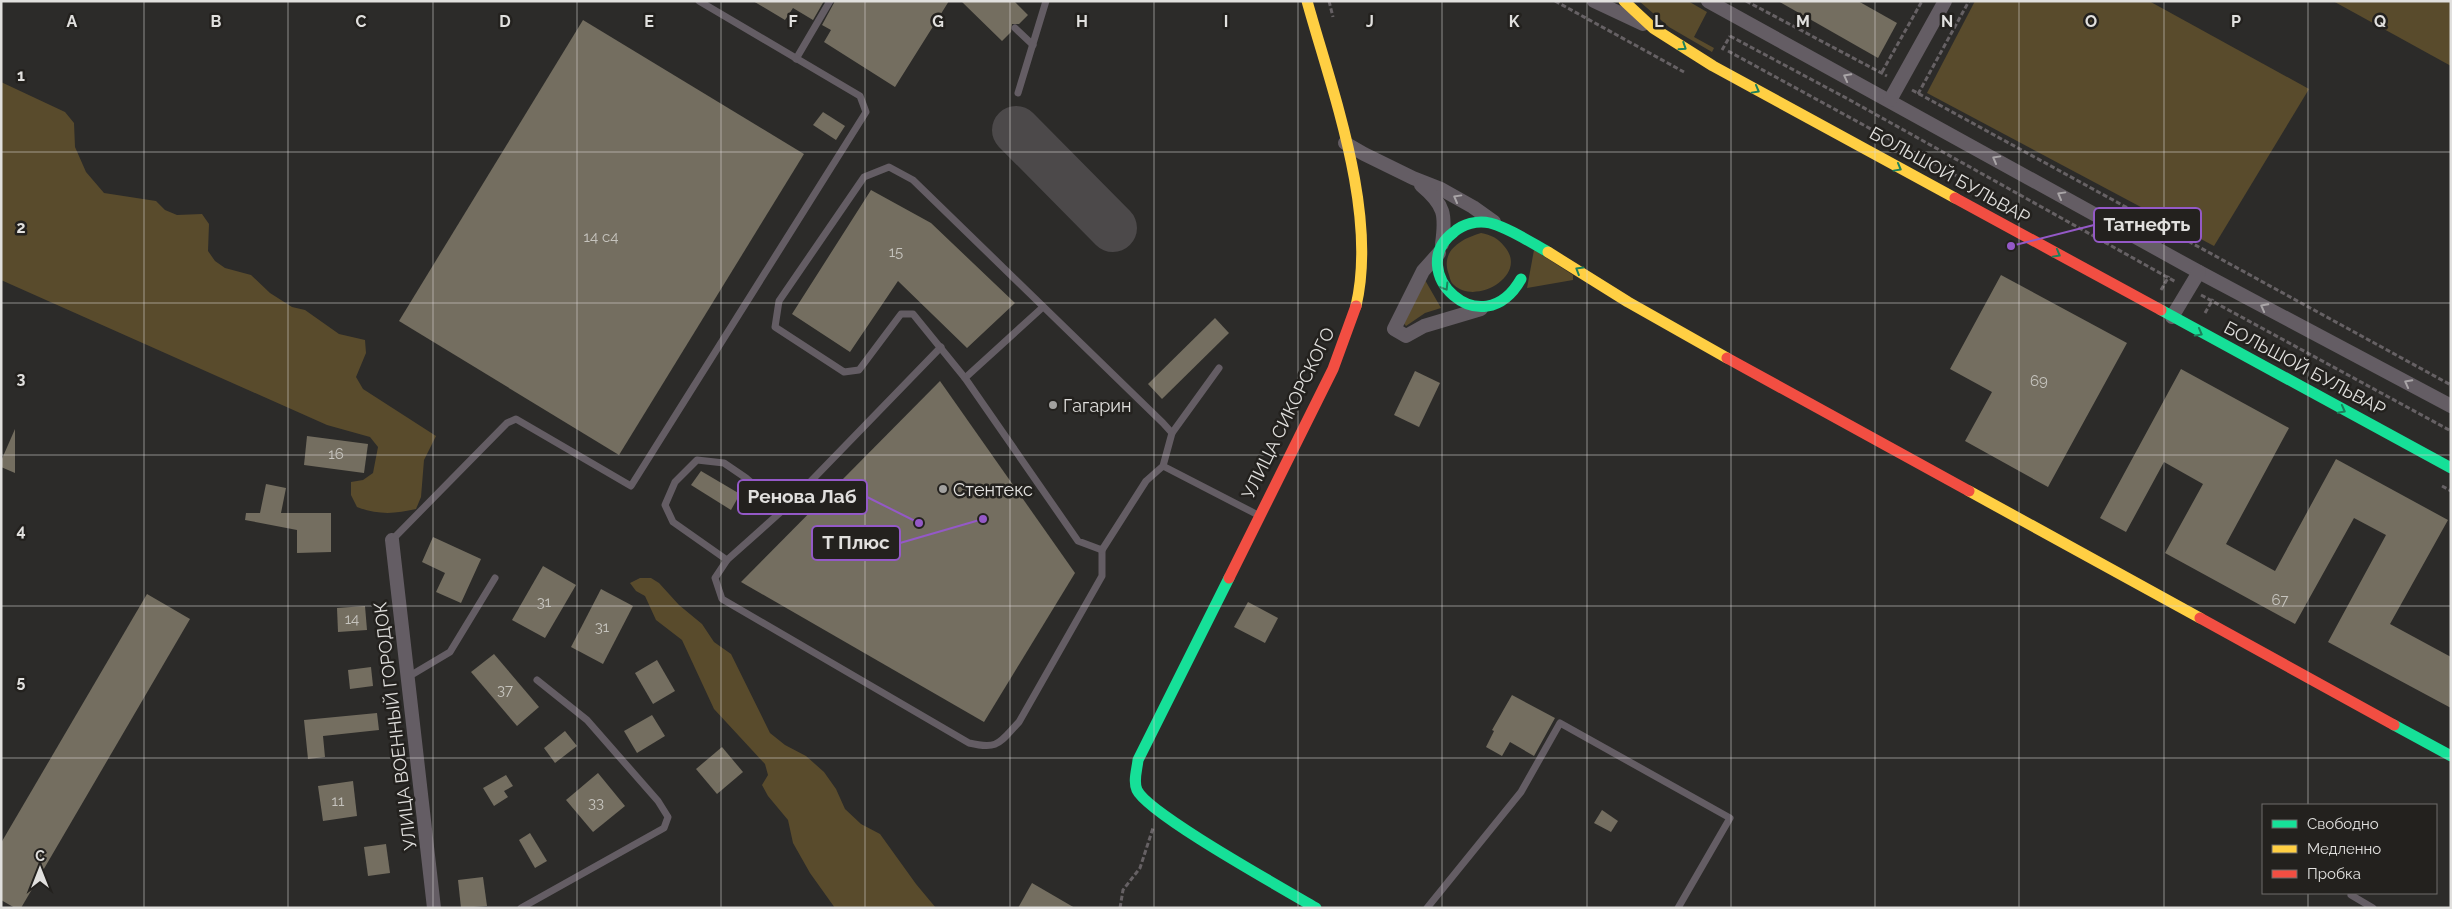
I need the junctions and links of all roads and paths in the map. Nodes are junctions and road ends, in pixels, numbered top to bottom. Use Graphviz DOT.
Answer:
graph roads {
  1 [pos="699,1"];
  2 [pos="830,1"];
  3 [pos="1046,1"];
  4 [pos="1307,1"];
  5 [pos="1329,1"];
  6 [pos="1594,1"];
  7 [pos="1624,1"];
  8 [pos="1708,1"];
  9 [pos="1922,1"];
  10 [pos="1945,1"];
  11 [pos="1969,1"];
  12 [pos="1748,2"];
  13 [pos="1333,19"];
  14 [pos="1740,19"];
  15 [pos="1015,28"];
  16 [pos="1653,28"];
  17 [pos="1730,36"];
  18 [pos="1033,45"];
  19 [pos="796,58"];
  20 [pos="1713,66"];
  21 [pos="1882,72"];
  22 [pos="1900,84"];
  23 [pos="1018,93"];
  24 [pos="1918,94"];
  25 [pos="1890,100"];
  26 [pos="1345,143"];
  27 [pos="1412,178"];
  28 [pos="1498,226"];
  29 [pos="2188,242"];
  30 [pos="1440,249"];
  31 [pos="2178,260"];
  32 [pos="2232,266"];
  33 [pos="2199,272"];
  34 [pos="2168,278"];
  35 [pos="1521,279"];
  36 [pos="2222,284"];
  37 [pos="2189,288"];
  38 [pos="2212,300"];
  39 [pos="2152,306"];
  40 [pos="1043,307"];
  41 [pos="1484,308"];
  42 [pos="2172,317"];
  43 [pos="2195,330"];
  44 [pos="941,347"];
  45 [pos="1219,368"];
  46 [pos="965,378"];
  47 [pos="2451,385"];
  48 [pos="2451,406"];
  49 [pos="2451,431"];
  50 [pos="1172,433"];
  51 [pos="1163,466"];
  52 [pos="2451,468"];
  53 [pos="783,510"];
  54 [pos="1258,515"];
  55 [pos="392,540"];
  56 [pos="1102,550"];
  57 [pos="727,560"];
  58 [pos="495,578"];
  59 [pos="408,677"];
  60 [pos="537,680"];
  61 [pos="2451,756"];
  62 [pos="1158,810"];
  63 [pos="2351,896"];
  64 [pos="1428,907"];
  65 [pos="434,908"];
  66 [pos="521,908"];
  67 [pos="1120,908"];
  68 [pos="1316,908"];
  69 [pos="1678,908"];
  70 [pos="2373,908"];
  1 -- 19 [label="lane"];
  2 -- 19 [label="lane"];
  3 -- 18 [label="lane"];
  4 -- 26 [label="street, УЛИЦА СИКОРСКОГО"];
  5 -- 13 [label="path"];
  6 -- 16 [label="street"];
  7 -- 16 [label="street, БОЛЬШОЙ БУЛЬВАР"];
  8 -- 14 [label="street, БОЛЬШОЙ БУЛЬВАР"];
  9 -- 21 [label="path"];
  10 -- 22 [label="street"];
  11 -- 24 [label="path"];
  12 -- 14 [label="path"];
  12 -- 21 [label="path"];
  14 -- 17 [label="path"];
  25 -- 14 [label="street, БОЛЬШОЙ БУЛЬВАР, one-way"];
  15 -- 18 [label="lane"];
  16 -- 20 [label="street, БОЛЬШОЙ БУЛЬВАР, one-way"];
  17 -- 20 [label="path"];
  17 -- 34 [label="path"];
  18 -- 23 [label="lane"];
  19 -- 55 [label="lane"];
  20 -- 39 [label="street, БОЛЬШОЙ БУЛЬВАР, one-way"];
  21 -- 22 [label="path"];
  22 -- 24 [label="path"];
  22 -- 25 [label="street"];
  24 -- 29 [label="path"];
  31 -- 25 [label="street, БОЛЬШОЙ БУЛЬВАР, one-way"];
  26 -- 27 [label="street"];
  26 -- 54 [label="street, УЛИЦА СИКОРСКОГО"];
  28 -- 27 [label="street, one-way"];
  27 -- 30 [label="street"];
  28 -- 30 [label="street"];
  61 -- 28 [label="street, one-way"];
  29 -- 31 [label="path"];
  29 -- 32 [label="path"];
  30 -- 41 [label="street, one-way"];
  30 -- 41 [label="street"];
  31 -- 33 [label="street, БОЛЬШОЙ БУЛЬВАР"];
  31 -- 34 [label="path"];
  32 -- 36 [label="path"];
  32 -- 47 [label="path"];
  33 -- 36 [label="street, БОЛЬШОЙ БУЛЬВАР"];
  33 -- 37 [label="street"];
  34 -- 37 [label="path"];
  34 -- 39 [label="path"];
  35 -- 41 [label="street"];
  36 -- 38 [label="path"];
  48 -- 36 [label="street, БОЛЬШОЙ БУЛЬВАР, one-way"];
  37 -- 38 [label="path"];
  37 -- 42 [label="street"];
  38 -- 43 [label="path"];
  38 -- 49 [label="path"];
  39 -- 42 [label="street, БОЛЬШОЙ БУЛЬВАР"];
  40 -- 44 [label="lane"];
  40 -- 46 [label="lane"];
  40 -- 50 [label="lane"];
  42 -- 43 [label="street, БОЛЬШОЙ БУЛЬВАР"];
  43 -- 52 [label="street, БОЛЬШОЙ БУЛЬВАР, one-way"];
  44 -- 46 [label="lane"];
  44 -- 53 [label="lane"];
  45 -- 50 [label="lane"];
  46 -- 56 [label="lane"];
  50 -- 51 [label="lane"];
  51 -- 54 [label="lane"];
  51 -- 56 [label="lane"];
  53 -- 57 [label="lane"];
  53 -- 57 [label="lane"];
  54 -- 62 [label="street, УЛИЦА СИКОРСКОГО"];
  55 -- 59 [label="street, УЛИЦА ВОЕННЫЙ ГОРОДОК"];
  56 -- 57 [label="lane"];
  58 -- 59 [label="lane"];
  59 -- 65 [label="street, УЛИЦА ВОЕННЫЙ ГОРОДОК"];
  60 -- 66 [label="lane"];
  62 -- 67 [label="path"];
  62 -- 68 [label="street"];
  63 -- 70 [label="lane"];
  64 -- 69 [label="lane"];
}
